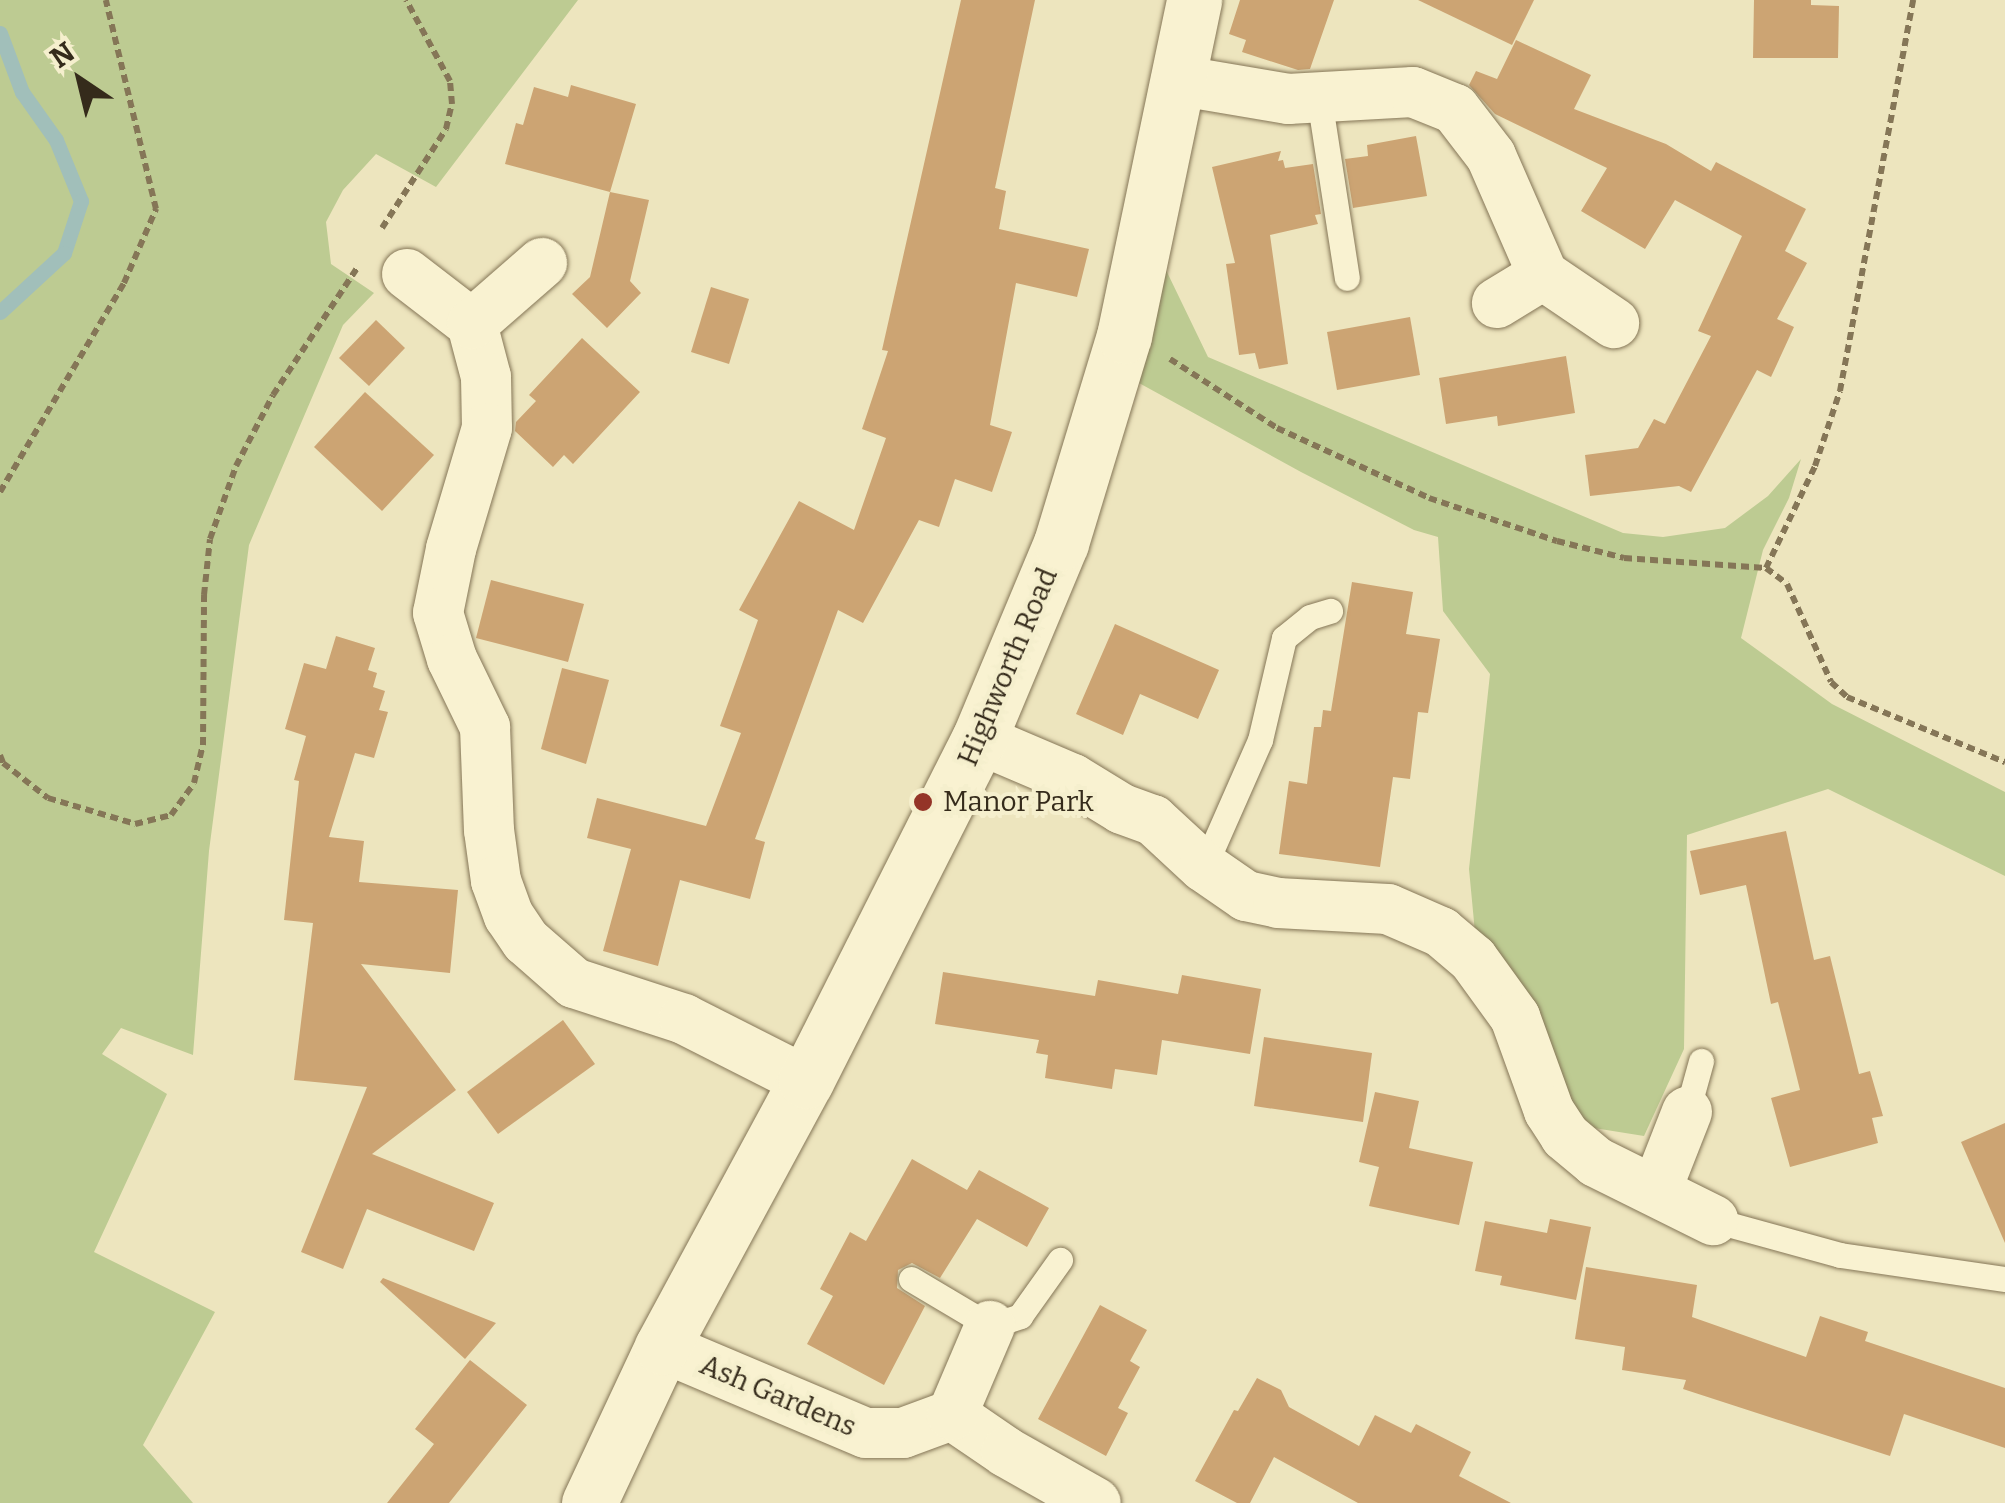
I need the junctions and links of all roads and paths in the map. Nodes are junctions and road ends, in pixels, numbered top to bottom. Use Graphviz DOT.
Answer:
graph roads {
  1 [pos="106,0"];
  2 [pos="406,0"];
  3 [pos="1194,0"];
  4 [pos="1913,0"];
  5 [pos="1176,80"];
  6 [pos="1319,98"];
  7 [pos="382,256"];
  8 [pos="542,263"];
  9 [pos="1543,275"];
  10 [pos="1347,278"];
  11 [pos="1497,302"];
  12 [pos="472,324"];
  13 [pos="1614,324"];
  14 [pos="1124,336"];
  15 [pos="0,492"];
  16 [pos="1766,568"];
  17 [pos="1330,611"];
  18 [pos="979,739"];
  19 [pos="0,755"];
  20 [pos="2005,762"];
  21 [pos="1204,867"];
  22 [pos="1702,1061"];
  23 [pos="806,1082"];
  24 [pos="1687,1112"];
  25 [pos="1656,1191"];
  26 [pos="1713,1220"];
  27 [pos="1060,1260"];
  28 [pos="910,1278"];
  29 [pos="2005,1279"];
  30 [pos="990,1326"];
  31 [pos="662,1347"];
  32 [pos="952,1415"];
  33 [pos="590,1503"];
  34 [pos="1096,1503"];
  1 -- 15 [label="path"];
  2 -- 7 [label="path"];
  3 -- 5 [label="street, Highworth Road"];
  4 -- 16 [label="path"];
  5 -- 6 [label="street"];
  5 -- 14 [label="street, Highworth Road"];
  6 -- 9 [label="street"];
  6 -- 10 [label="lane"];
  7 -- 12 [label="street"];
  7 -- 19 [label="path"];
  8 -- 12 [label="street"];
  9 -- 11 [label="street"];
  9 -- 13 [label="street"];
  12 -- 23 [label="street"];
  14 -- 16 [label="path"];
  14 -- 18 [label="street, Highworth Road"];
  16 -- 20 [label="path"];
  17 -- 21 [label="lane"];
  18 -- 21 [label="street"];
  18 -- 23 [label="street, Highworth Road"];
  21 -- 25 [label="street"];
  22 -- 24 [label="lane"];
  23 -- 31 [label="street, Highworth Road"];
  24 -- 25 [label="street"];
  25 -- 26 [label="street"];
  26 -- 29 [label="lane"];
  27 -- 30 [label="lane"];
  28 -- 30 [label="lane"];
  30 -- 32 [label="street"];
  31 -- 32 [label="street, Ash Gardens"];
  31 -- 33 [label="street, Highworth Road"];
  32 -- 34 [label="street"];
}
